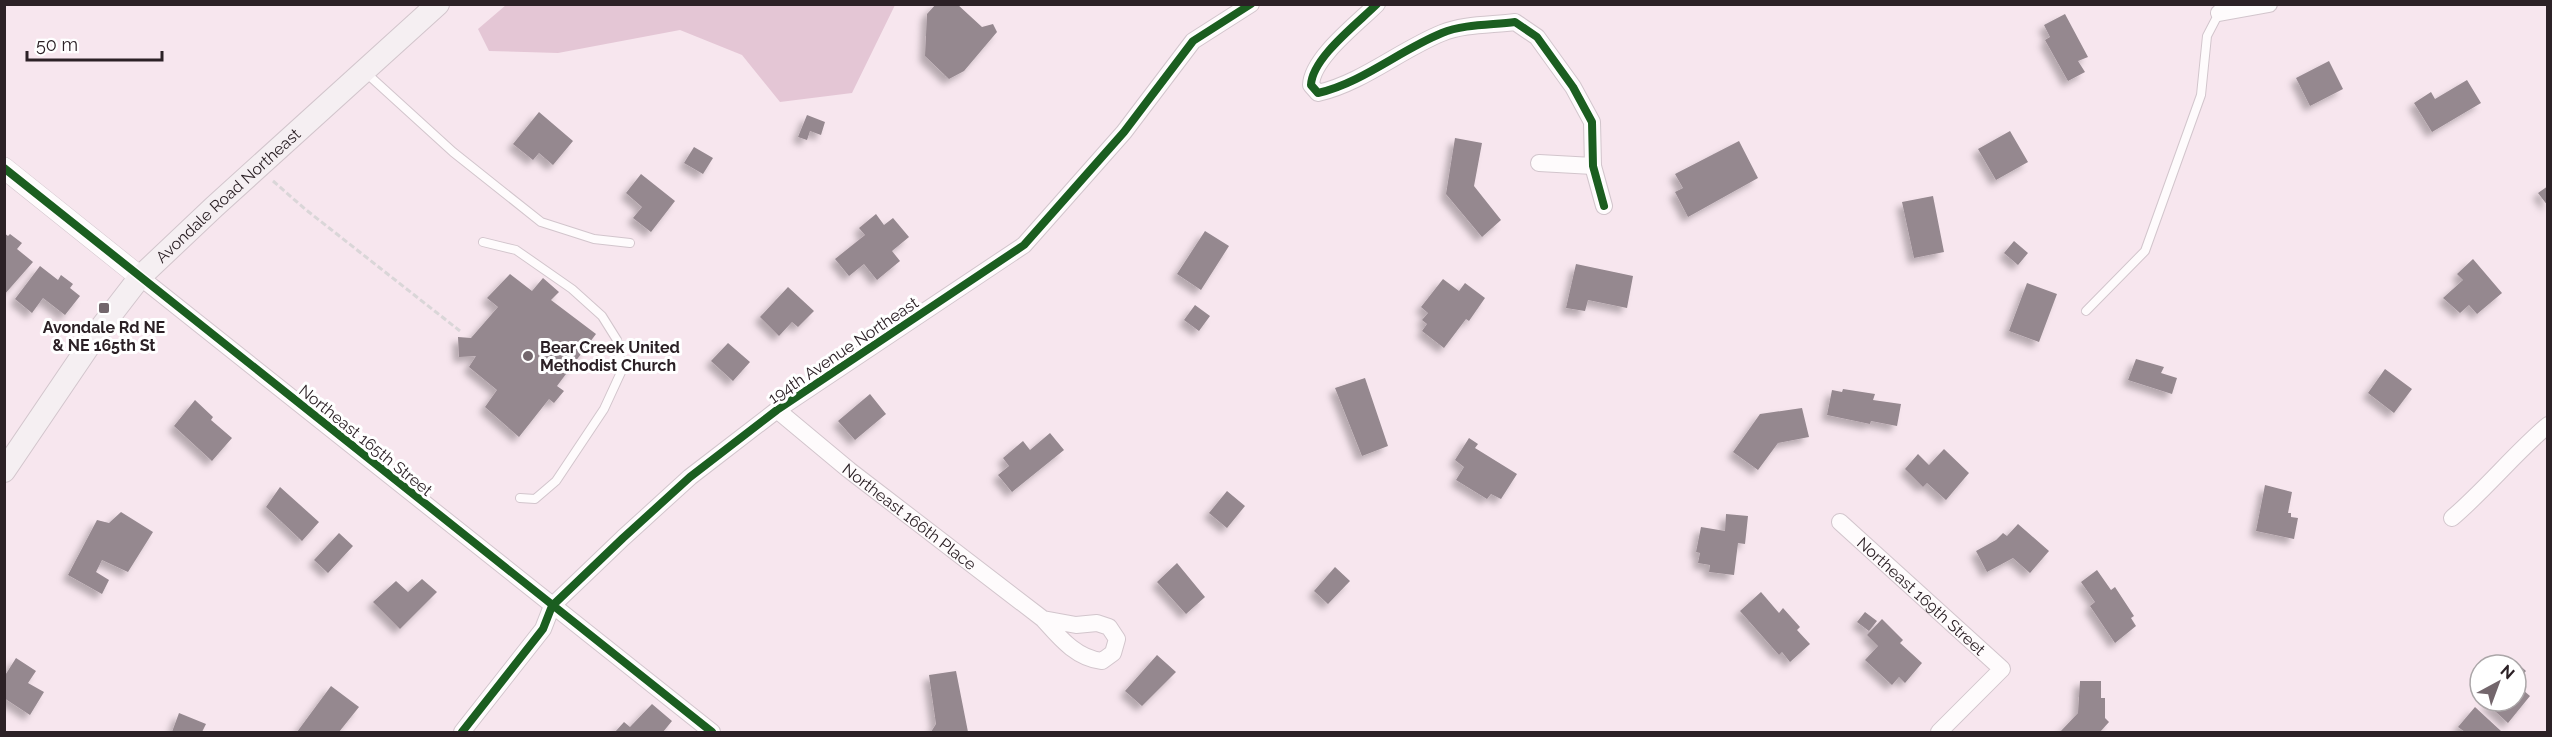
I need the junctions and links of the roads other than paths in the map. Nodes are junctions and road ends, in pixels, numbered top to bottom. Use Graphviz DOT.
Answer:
graph roads {
  1 [pos="438,4"];
  2 [pos="1251,4"];
  3 [pos="1377,4"];
  4 [pos="2269,4"];
  5 [pos="2219,13"];
  6 [pos="364,71"];
  7 [pos="1539,163"];
  8 [pos="1593,165"];
  9 [pos="4,168"];
  10 [pos="1604,206"];
  11 [pos="483,242"];
  12 [pos="630,243"];
  13 [pos="140,278"];
  14 [pos="2086,311"];
  15 [pos="777,410"];
  16 [pos="2547,424"];
  17 [pos="4,471"];
  18 [pos="520,498"];
  19 [pos="2452,518"];
  20 [pos="1840,522"];
  21 [pos="552,606"];
  22 [pos="1043,619"];
  23 [pos="462,732"];
  24 [pos="712,732"];
  25 [pos="1939,732"];
  1 -- 6 [label="main road, Avondale Road Northeast"];
  2 -- 15 [label="street, 194th Avenue Northeast"];
  3 -- 8 [label="street"];
  4 -- 5 [label="street"];
  5 -- 14 [label="lane"];
  6 -- 12 [label="lane"];
  6 -- 13 [label="main road, Avondale Road Northeast"];
  7 -- 8 [label="street"];
  8 -- 10 [label="street"];
  9 -- 13 [label="street, Northeast 165th Street"];
  11 -- 18 [label="lane"];
  13 -- 17 [label="main road, Avondale Road Northeast"];
  13 -- 21 [label="street, Northeast 165th Street"];
  15 -- 21 [label="street, 194th Avenue Northeast"];
  15 -- 22 [label="street, Northeast 166th Place"];
  16 -- 19 [label="street"];
  20 -- 25 [label="street, Northeast 169th Street"];
  21 -- 23 [label="street, 194th Avenue Northeast"];
  21 -- 24 [label="street, Northeast 165th Street"];
}
